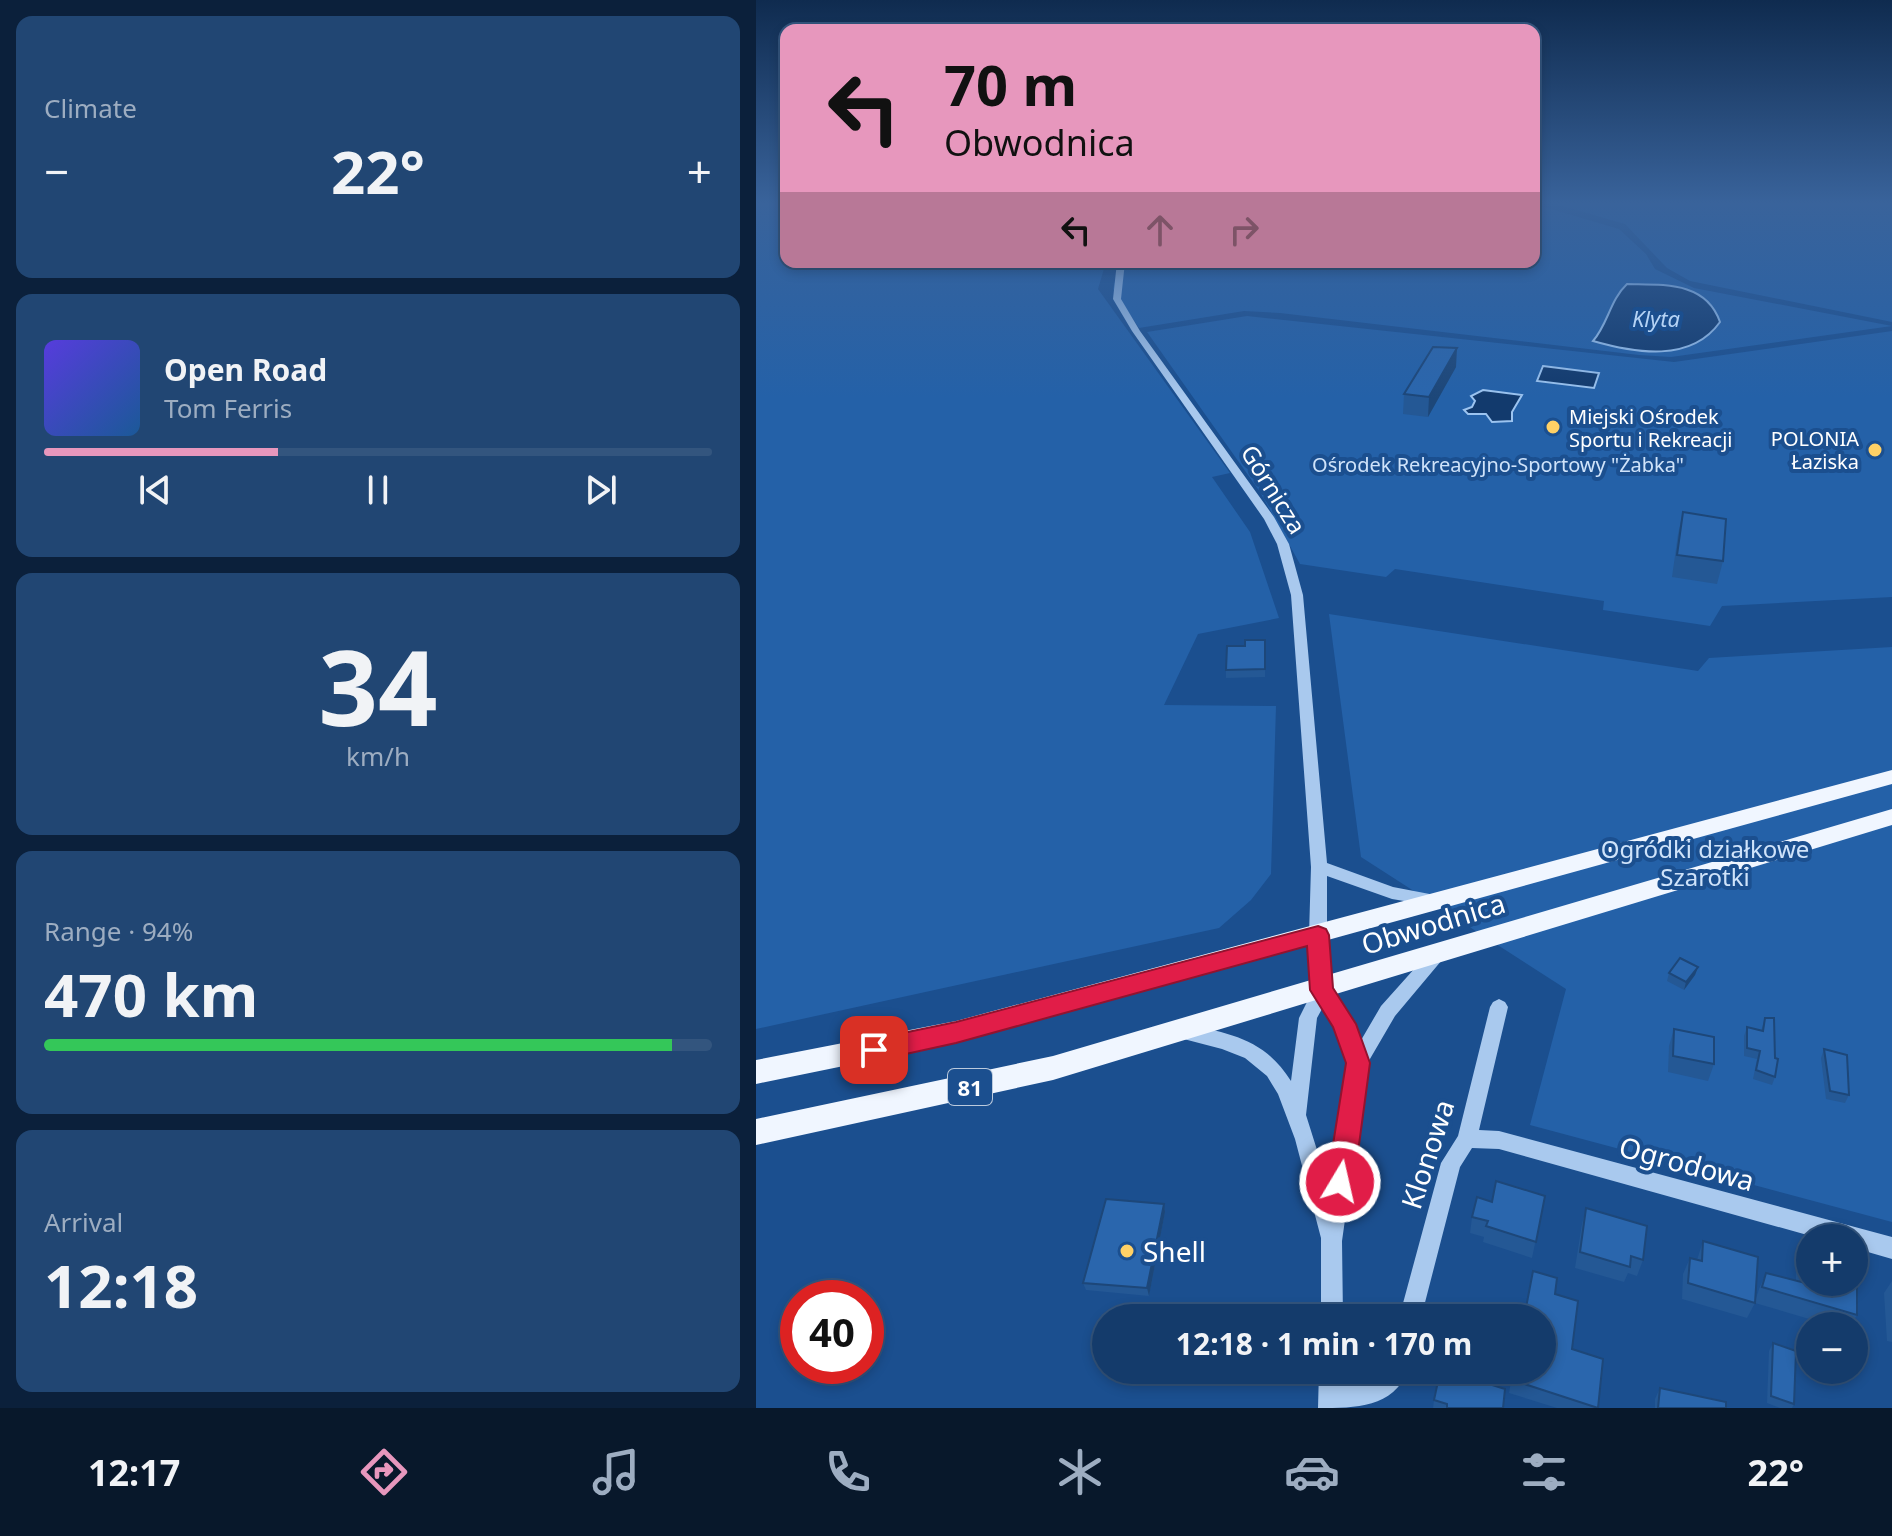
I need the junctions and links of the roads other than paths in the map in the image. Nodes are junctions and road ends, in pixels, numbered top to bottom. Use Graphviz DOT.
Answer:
graph roads {
  1 [pos="1120,268"];
  2 [pos="1892,777"];
  3 [pos="1892,817"];
  4 [pos="1319,867"];
  5 [pos="1436,900"];
  6 [pos="1318,935"];
  7 [pos="1438,954"];
  8 [pos="1322,990"];
  9 [pos="1499,1007"];
  10 [pos="1182,1031"];
  11 [pos="1358,1063"];
  12 [pos="756,1072"];
  13 [pos="1297,1114"];
  14 [pos="756,1132"];
  15 [pos="1467,1139"];
  16 [pos="1331,1241"];
  17 [pos="1892,1248"];
  18 [pos="1332,1304"];
  19 [pos="1414,1304"];
  20 [pos="1331,1384"];
  21 [pos="1386,1384"];
  22 [pos="1330,1404"];
  1 -- 4 [label="street, Górnicza"];
  2 -- 5 [label="main road, Obwodnica / 81"];
  3 -- 7 [label="main road, Obwodnica / 81"];
  4 -- 5 [label="street"];
  4 -- 6 [label="street, Górnicza"];
  5 -- 6 [label="main road, Obwodnica / 81"];
  6 -- 8 [label="street, Górnicza"];
  6 -- 12 [label="main road, Obwodnica / 81"];
  7 -- 8 [label="main road, Obwodnica / 81"];
  7 -- 11 [label="street"];
  8 -- 10 [label="main road, Obwodnica / 81"];
  8 -- 11 [label="street"];
  8 -- 13 [label="street"];
  9 -- 15 [label="street, Klonowa"];
  10 -- 13 [label="street"];
  10 -- 14 [label="main road, Obwodnica / 81"];
  11 -- 16 [label="street"];
  13 -- 16 [label="street"];
  15 -- 17 [label="street, Ogrodowa"];
  15 -- 19 [label="street, Klonowa"];
  16 -- 18 [label="street"];
  20 -- 22 [label="street"];
  21 -- 22 [label="street"];
}
